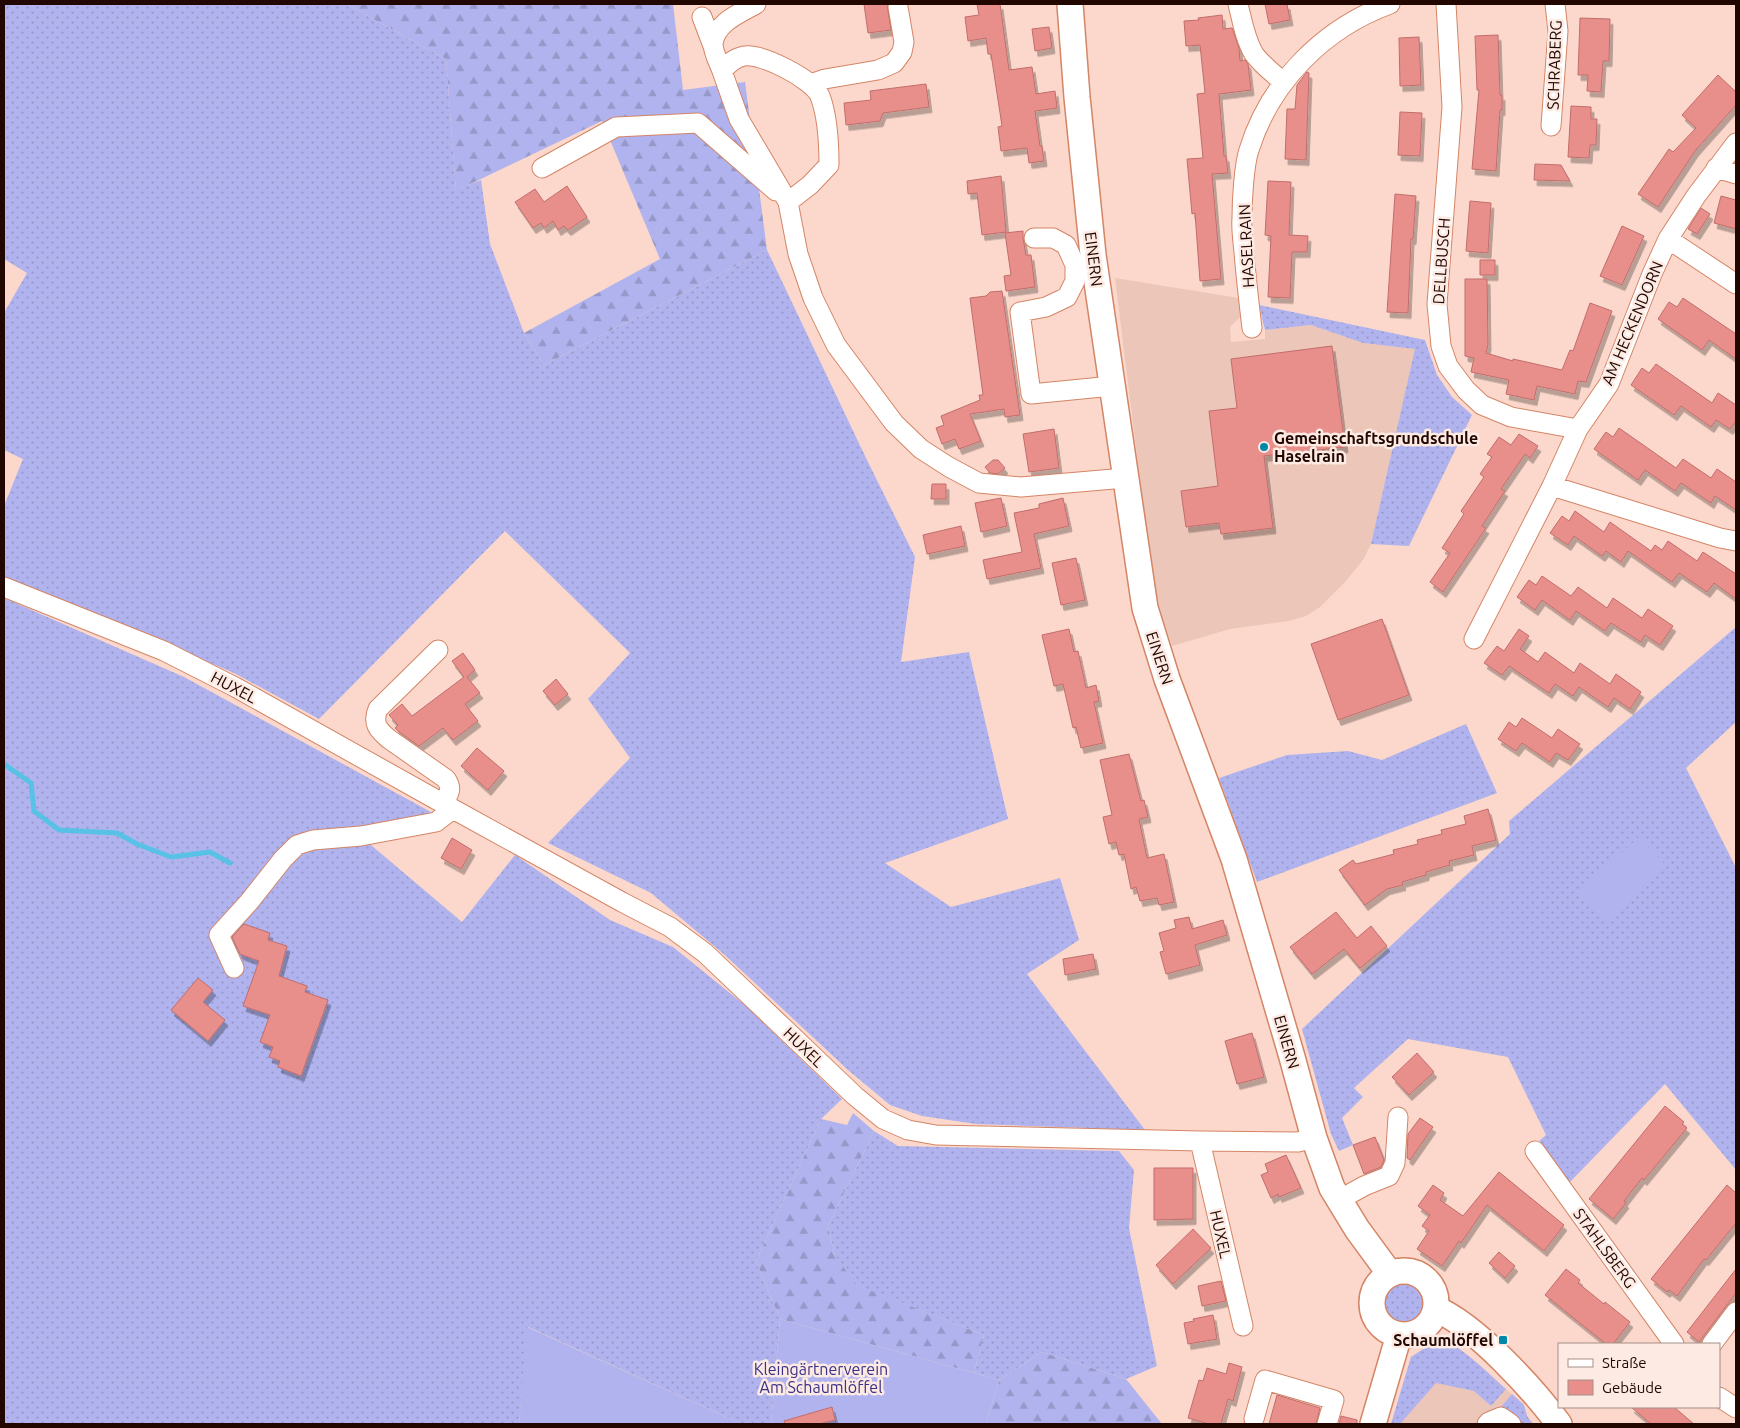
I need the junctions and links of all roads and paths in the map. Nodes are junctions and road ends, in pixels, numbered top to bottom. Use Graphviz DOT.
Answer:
graph roads {
  1 [pos="756,4"];
  2 [pos="1070,4"];
  3 [pos="1238,4"];
  4 [pos="1390,4"];
  5 [pos="1446,4"];
  6 [pos="1556,4"];
  7 [pos="898,7"];
  8 [pos="702,17"];
  9 [pos="713,46"];
  10 [pos="722,71"];
  11 [pos="1283,82"];
  12 [pos="811,84"];
  13 [pos="1552,126"];
  14 [pos="1736,144"];
  15 [pos="542,168"];
  16 [pos="1716,168"];
  17 [pos="1736,174"];
  18 [pos="788,202"];
  19 [pos="1034,238"];
  20 [pos="1668,239"];
  21 [pos="1736,284"];
  22 [pos="1252,328"];
  23 [pos="1112,386"];
  24 [pos="1578,429"];
  25 [pos="1125,478"];
  26 [pos="1552,486"];
  27 [pos="1736,541"];
  28 [pos="4,587"];
  29 [pos="1474,639"];
  30 [pos="438,650"];
  31 [pos="448,806"];
  32 [pos="234,968"];
  33 [pos="1398,1117"];
  34 [pos="1314,1138"];
  35 [pos="1200,1141"];
  36 [pos="1535,1152"];
  37 [pos="1339,1200"];
  38 [pos="1390,1274"];
  39 [pos="1436,1309"];
  40 [pos="1736,1312"];
  41 [pos="1243,1326"];
  42 [pos="1399,1335"];
  43 [pos="1673,1343"];
  44 [pos="1713,1343"];
  45 [pos="1720,1398"];
  46 [pos="1736,1408"];
  47 [pos="1254,1419"];
  48 [pos="1488,1423"];
  49 [pos="1327,1424"];
  50 [pos="1373,1424"];
  51 [pos="1511,1424"];
  52 [pos="1559,1424"];
  1 -- 9 [label="street"];
  2 -- 23 [label="main road, EINERN"];
  3 -- 11 [label="street"];
  4 -- 11 [label="street, HASELRAIN"];
  5 -- 24 [label="street, DELLBUSCH"];
  6 -- 13 [label="street, SCHRABERG"];
  7 -- 12 [label="street"];
  8 -- 9 [label="street"];
  9 -- 10 [label="street"];
  10 -- 12 [label="street"];
  10 -- 18 [label="street"];
  11 -- 22 [label="street, HASELRAIN"];
  12 -- 18 [label="street"];
  14 -- 16 [label="street, AM HECKENDORN"];
  15 -- 18 [label="street"];
  16 -- 17 [label="street"];
  16 -- 20 [label="street, AM HECKENDORN"];
  18 -- 25 [label="street"];
  19 -- 23 [label="street"];
  20 -- 21 [label="street, AM HECKENDORN"];
  20 -- 24 [label="street, AM HECKENDORN"];
  23 -- 25 [label="main road, EINERN"];
  24 -- 26 [label="street, AM HECKENDORN"];
  25 -- 34 [label="main road, EINERN"];
  26 -- 27 [label="street"];
  26 -- 29 [label="street, AM HECKENDORN"];
  28 -- 31 [label="street, HUXEL"];
  30 -- 31 [label="street"];
  31 -- 32 [label="street"];
  31 -- 35 [label="street, HUXEL"];
  33 -- 37 [label="street"];
  34 -- 35 [label="street, HUXEL"];
  34 -- 37 [label="main road, EINERN"];
  35 -- 41 [label="street, HUXEL"];
  36 -- 43 [label="street, STAHLSBERG"];
  37 -- 38 [label="main road, EINERN"];
  38 -- 39 [label="main road"];
  38 -- 42 [label="main road"];
  39 -- 42 [label="main road"];
  39 -- 52 [label="main road"];
  40 -- 44 [label="street"];
  42 -- 50 [label="main road"];
  45 -- 46 [label="street"];
  47 -- 49 [label="street"];
  48 -- 51 [label="street"];
}
